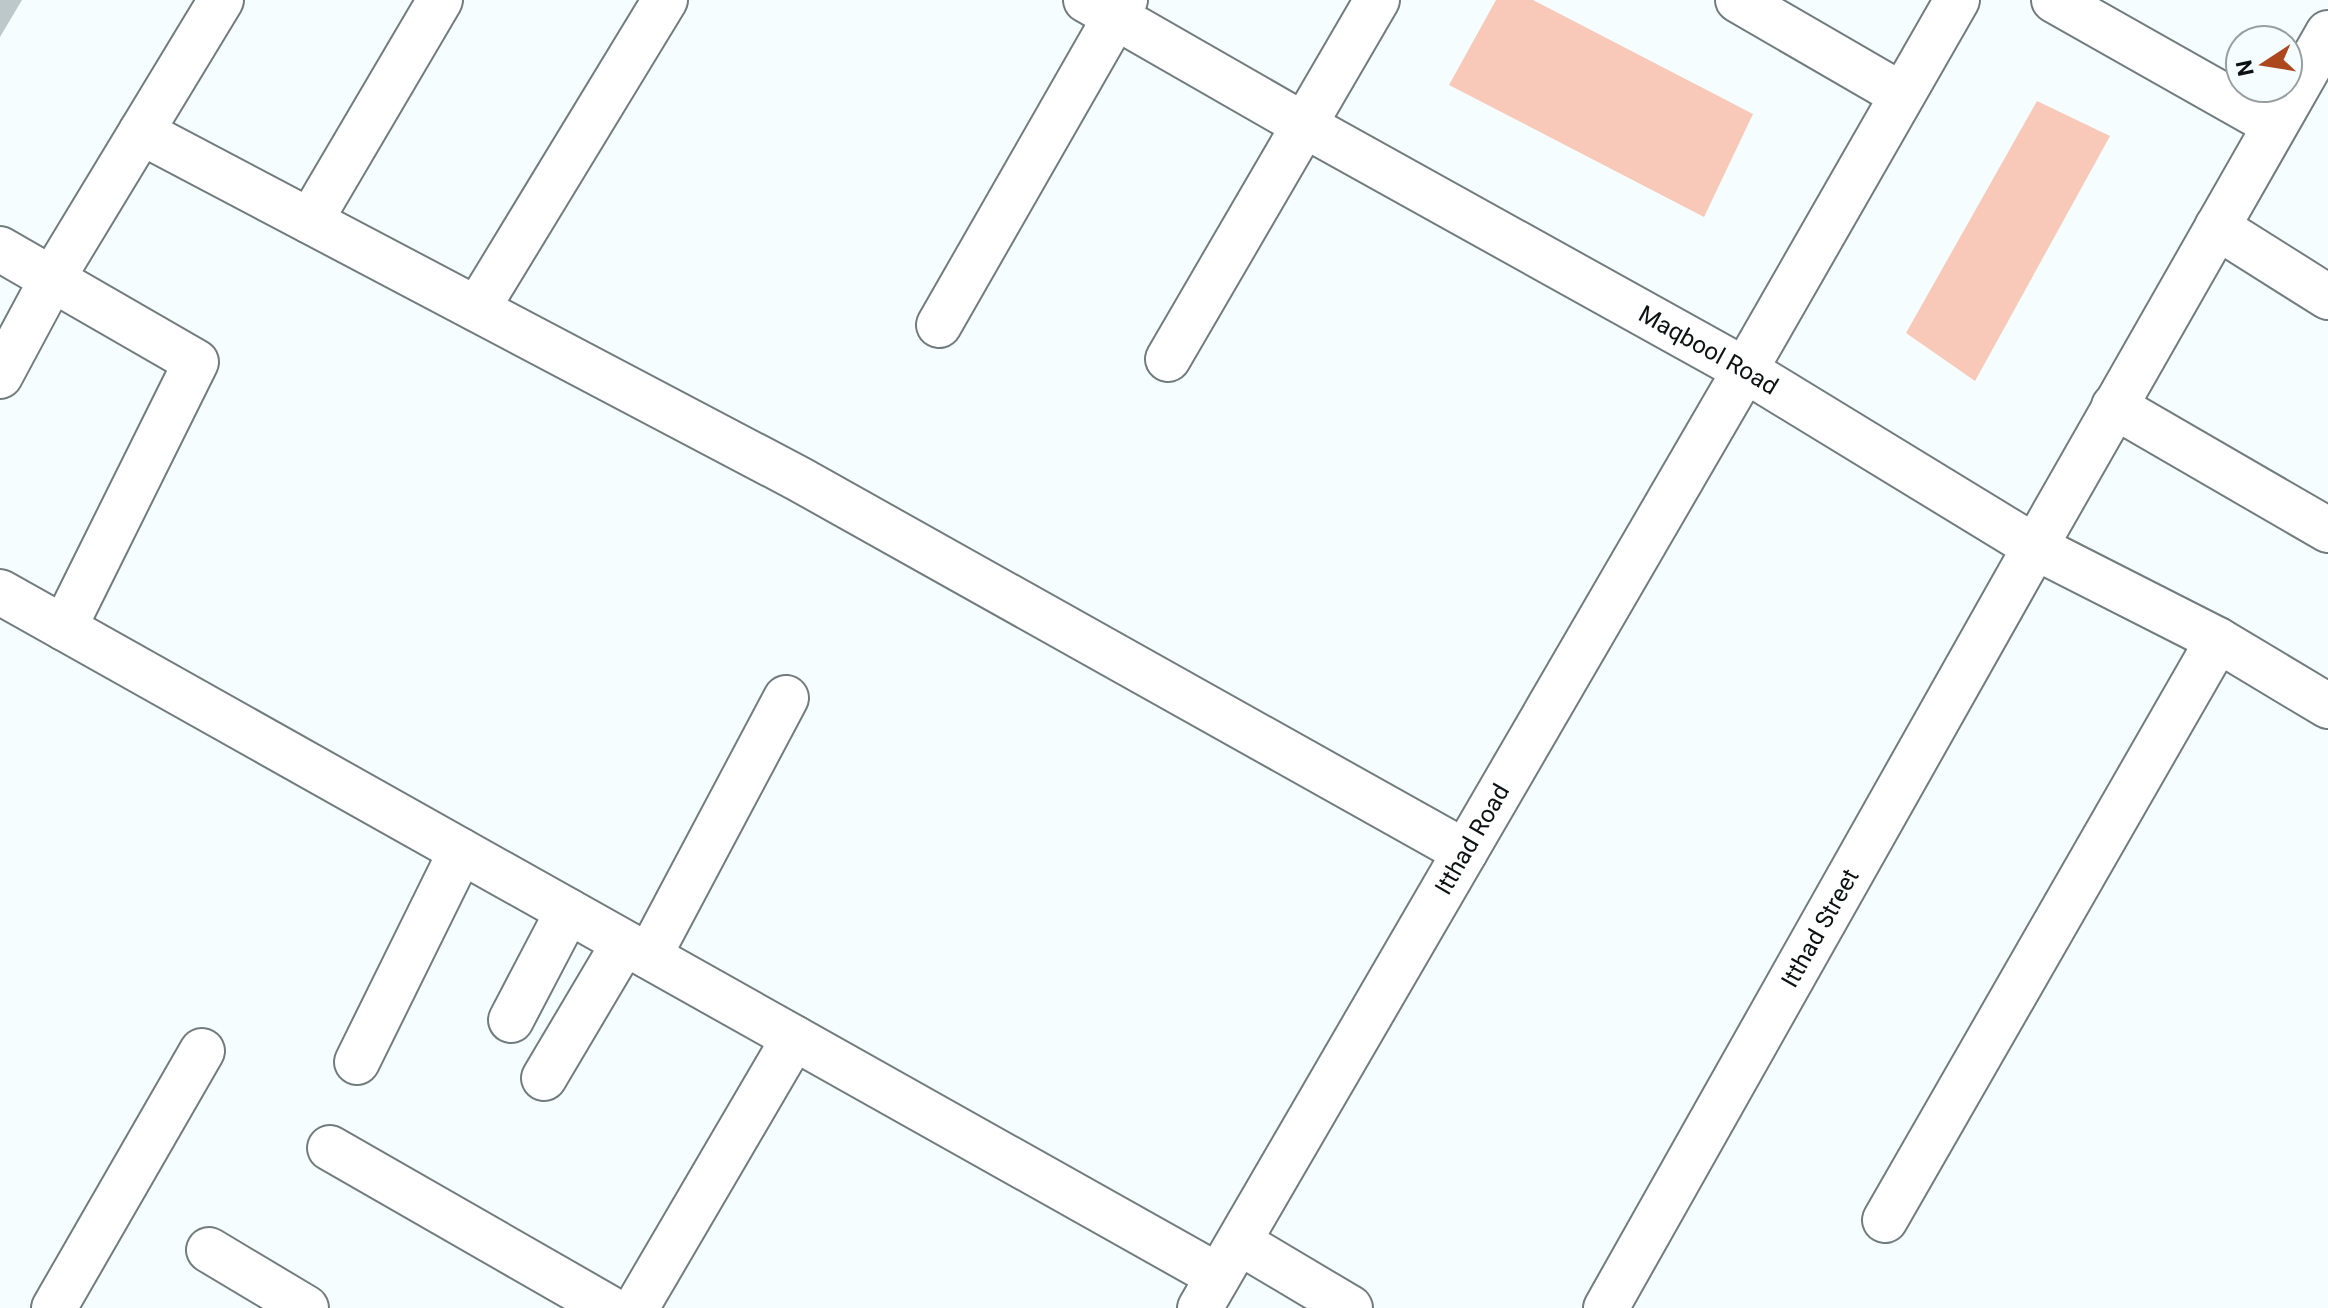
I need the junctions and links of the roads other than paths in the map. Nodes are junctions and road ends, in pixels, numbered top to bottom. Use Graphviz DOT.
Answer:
graph roads {
  1 [pos="221,0"];
  2 [pos="440,0"];
  3 [pos="665,0"];
  4 [pos="1377,0"];
  5 [pos="1738,0"];
  6 [pos="2054,0"];
  7 [pos="1952,2"];
  8 [pos="1108,6"];
  9 [pos="2328,33"];
  10 [pos="2314,89"];
  11 [pos="1902,95"];
  12 [pos="1304,125"];
  13 [pos="2275,125"];
  14 [pos="141,132"];
  15 [pos="310,221"];
  16 [pos="2217,227"];
  17 [pos="0,249"];
  18 [pos="52,279"];
  19 [pos="2328,297"];
  20 [pos="477,309"];
  21 [pos="939,325"];
  22 [pos="1168,359"];
  23 [pos="1745,370"];
  24 [pos="0,376"];
  25 [pos="2114,406"];
  26 [pos="2328,530"];
  27 [pos="2035,547"];
  28 [pos="0,592"];
  29 [pos="64,628"];
  30 [pos="2218,640"];
  31 [pos="786,698"];
  32 [pos="2328,706"];
  33 [pos="461,851"];
  34 [pos="1465,852"];
  35 [pos="568,911"];
  36 [pos="637,949"];
  37 [pos="511,1020"];
  38 [pos="794,1038"];
  39 [pos="202,1051"];
  40 [pos="357,1062"];
  41 [pos="544,1078"];
  42 [pos="330,1148"];
  43 [pos="1885,1220"];
  44 [pos="209,1250"];
  45 [pos="1219,1275"];
  46 [pos="54,1308"];
  47 [pos="306,1308"];
  48 [pos="609,1308"];
  49 [pos="636,1308"];
  50 [pos="1350,1308"];
  51 [pos="1606,1308"];
  1 -- 14 [label="street"];
  2 -- 15 [label="street"];
  3 -- 20 [label="street"];
  4 -- 12 [label="street"];
  5 -- 11 [label="street"];
  6 -- 13 [label="street"];
  7 -- 11 [label="street, Itthad Road"];
  8 -- 12 [label="street, Maqbool Road"];
  8 -- 21 [label="street"];
  9 -- 10 [label="street, Itthad Street"];
  10 -- 13 [label="street, Itthad Street"];
  11 -- 23 [label="street, Itthad Road"];
  12 -- 22 [label="street"];
  12 -- 23 [label="street, Maqbool Road"];
  13 -- 16 [label="street, Itthad Street"];
  14 -- 15 [label="street"];
  14 -- 18 [label="street"];
  15 -- 20 [label="street"];
  16 -- 19 [label="street"];
  16 -- 25 [label="street, Itthad Street"];
  17 -- 18 [label="street"];
  18 -- 24 [label="street"];
  18 -- 29 [label="street"];
  20 -- 34 [label="street"];
  23 -- 27 [label="street, Maqbool Road"];
  23 -- 34 [label="street, Itthad Road"];
  25 -- 26 [label="street"];
  25 -- 27 [label="street, Itthad Street"];
  27 -- 30 [label="street, Maqbool Road"];
  27 -- 51 [label="street, Itthad Street"];
  28 -- 29 [label="street"];
  29 -- 33 [label="street"];
  30 -- 32 [label="street, Maqbool Road"];
  30 -- 43 [label="street"];
  31 -- 36 [label="street"];
  33 -- 35 [label="street"];
  33 -- 40 [label="street"];
  34 -- 45 [label="street, Itthad Road"];
  35 -- 36 [label="street"];
  35 -- 37 [label="street"];
  36 -- 38 [label="street"];
  36 -- 41 [label="street"];
  38 -- 45 [label="street"];
  38 -- 49 [label="street"];
  39 -- 46 [label="street"];
  42 -- 48 [label="street"];
  44 -- 47 [label="street"];
  45 -- 50 [label="street"];
}
